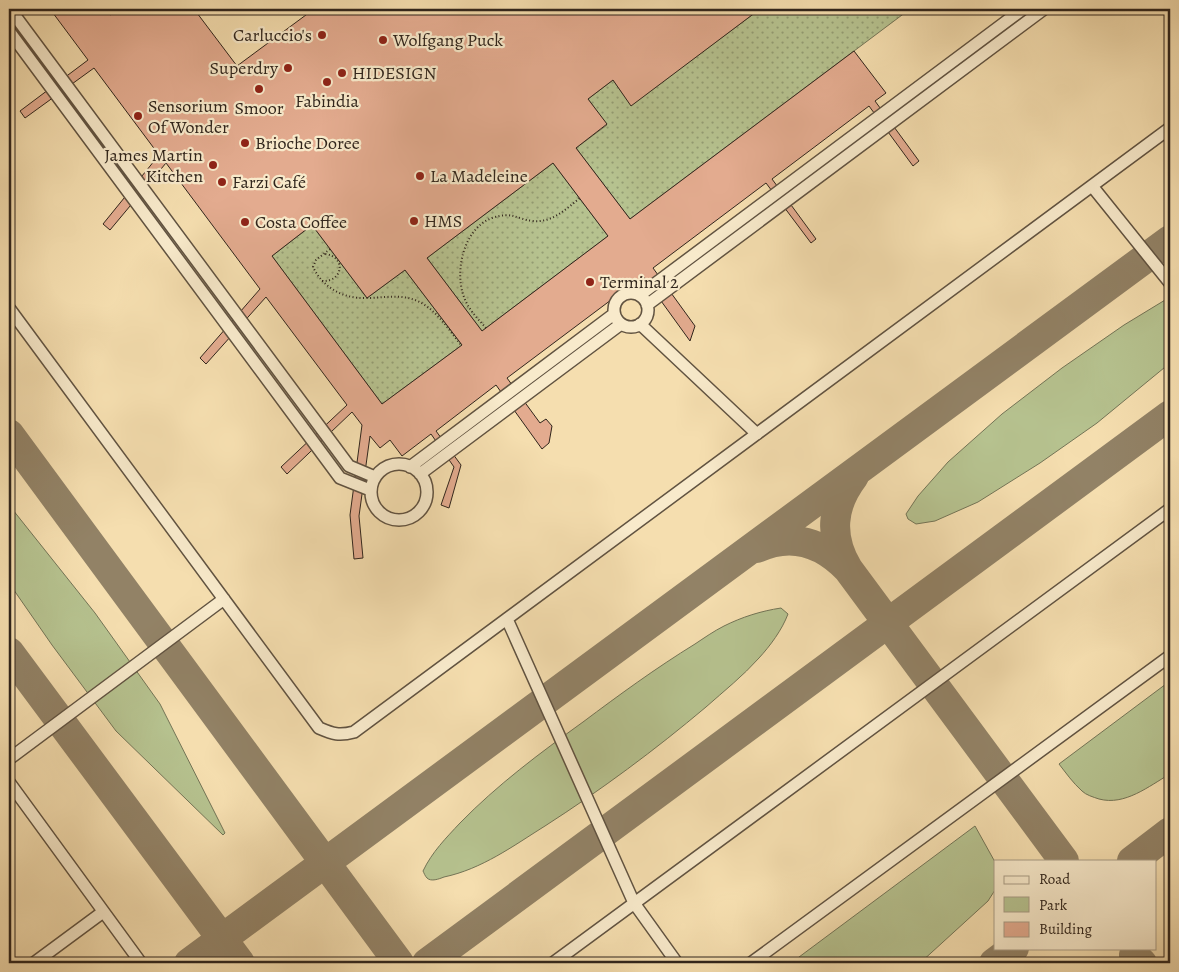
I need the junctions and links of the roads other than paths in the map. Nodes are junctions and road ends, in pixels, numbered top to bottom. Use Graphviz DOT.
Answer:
graph roads {
  1 [pos="10,9"];
  2 [pos="1023,9"];
  3 [pos="1044,9"];
  4 [pos="9,31"];
  5 [pos="1170,128"];
  6 [pos="1092,186"];
  7 [pos="1170,283"];
  8 [pos="640,295"];
  9 [pos="647,305"];
  10 [pos="9,308"];
  11 [pos="614,314"];
  12 [pos="621,324"];
  13 [pos="640,324"];
  14 [pos="757,434"];
  15 [pos="410,467"];
  16 [pos="420,474"];
  17 [pos="375,477"];
  18 [pos="370,490"];
  19 [pos="1170,509"];
  20 [pos="224,599"];
  21 [pos="507,619"];
  22 [pos="1170,656"];
  23 [pos="9,759"];
  24 [pos="9,782"];
  25 [pos="634,903"];
  26 [pos="104,912"];
  27 [pos="34,963"];
  28 [pos="141,963"];
  29 [pos="554,963"];
  30 [pos="677,963"];
  31 [pos="751,963"];
  1 -- 17 [label="lane"];
  2 -- 8 [label="lane"];
  3 -- 9 [label="lane"];
  4 -- 18 [label="lane"];
  5 -- 6 [label="lane"];
  6 -- 7 [label="lane"];
  6 -- 14 [label="lane"];
  8 -- 9 [label="lane"];
  8 -- 11 [label="lane"];
  9 -- 13 [label="lane"];
  10 -- 20 [label="lane"];
  11 -- 12 [label="lane"];
  11 -- 15 [label="lane"];
  12 -- 13 [label="lane"];
  12 -- 16 [label="lane"];
  13 -- 14 [label="lane"];
  14 -- 21 [label="lane"];
  15 -- 16 [label="lane"];
  15 -- 17 [label="lane"];
  16 -- 18 [label="lane"];
  17 -- 18 [label="lane"];
  19 -- 25 [label="lane"];
  20 -- 21 [label="lane"];
  20 -- 23 [label="lane"];
  21 -- 25 [label="lane"];
  22 -- 31 [label="lane"];
  24 -- 26 [label="lane"];
  25 -- 29 [label="lane"];
  25 -- 30 [label="lane"];
  26 -- 27 [label="lane"];
  26 -- 28 [label="lane"];
}
